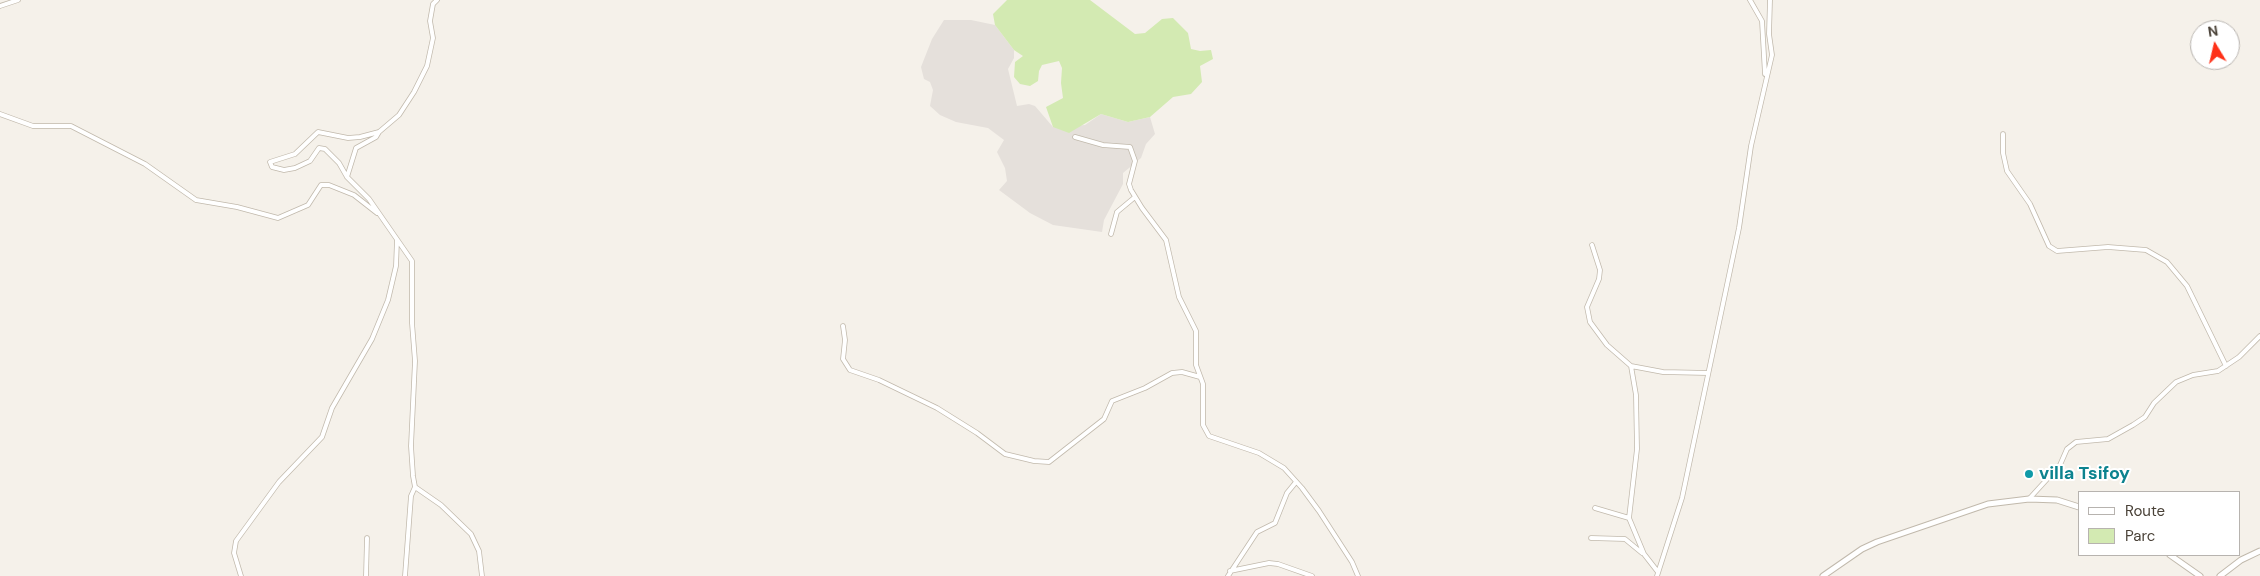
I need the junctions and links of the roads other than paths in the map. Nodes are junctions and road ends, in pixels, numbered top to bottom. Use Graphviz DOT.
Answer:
graph roads {
  1 [pos="18,0"];
  2 [pos="437,0"];
  3 [pos="1750,0"];
  4 [pos="1770,0"];
  5 [pos="0,6"];
  6 [pos="1765,82"];
  7 [pos="0,114"];
  8 [pos="379,132"];
  9 [pos="2003,134"];
  10 [pos="1075,137"];
  11 [pos="348,177"];
  12 [pos="1136,197"];
  13 [pos="380,215"];
  14 [pos="1111,234"];
  15 [pos="397,240"];
  16 [pos="1592,245"];
  17 [pos="844,326"];
  18 [pos="2260,336"];
  19 [pos="1631,366"];
  20 [pos="2226,366"];
  21 [pos="1708,373"];
  22 [pos="1200,377"];
  23 [pos="1296,482"];
  24 [pos="415,487"];
  25 [pos="2029,499"];
  26 [pos="2078,507"];
  27 [pos="1595,508"];
  28 [pos="1629,518"];
  29 [pos="367,538"];
  30 [pos="1591,538"];
  31 [pos="2260,550"];
  32 [pos="1644,554"];
  33 [pos="2171,556"];
  34 [pos="1229,574"];
  35 [pos="1658,574"];
  36 [pos="241,576"];
  37 [pos="366,576"];
  38 [pos="405,576"];
  39 [pos="482,576"];
  40 [pos="1312,576"];
  41 [pos="1358,576"];
  42 [pos="1823,576"];
  43 [pos="2200,576"];
  44 [pos="2220,576"];
  1 -- 5 [label="street"];
  2 -- 8 [label="street"];
  3 -- 6 [label="street"];
  4 -- 6 [label="street"];
  6 -- 21 [label="street"];
  7 -- 13 [label="street"];
  8 -- 11 [label="street"];
  8 -- 11 [label="street"];
  9 -- 20 [label="street"];
  10 -- 12 [label="street"];
  11 -- 13 [label="street"];
  12 -- 14 [label="street"];
  12 -- 22 [label="street"];
  13 -- 15 [label="street"];
  15 -- 24 [label="street"];
  15 -- 36 [label="street"];
  16 -- 19 [label="street"];
  17 -- 22 [label="street"];
  18 -- 20 [label="street"];
  19 -- 21 [label="street"];
  19 -- 28 [label="street"];
  20 -- 25 [label="street"];
  21 -- 35 [label="street"];
  22 -- 23 [label="street"];
  23 -- 34 [label="street"];
  23 -- 41 [label="street"];
  24 -- 38 [label="street"];
  24 -- 39 [label="street"];
  25 -- 26 [label="street"];
  25 -- 42 [label="street"];
  27 -- 28 [label="street"];
  28 -- 32 [label="street"];
  29 -- 37 [label="street"];
  30 -- 32 [label="street"];
  31 -- 44 [label="street"];
  32 -- 35 [label="street"];
  33 -- 43 [label="street"];
  34 -- 40 [label="street"];
}
